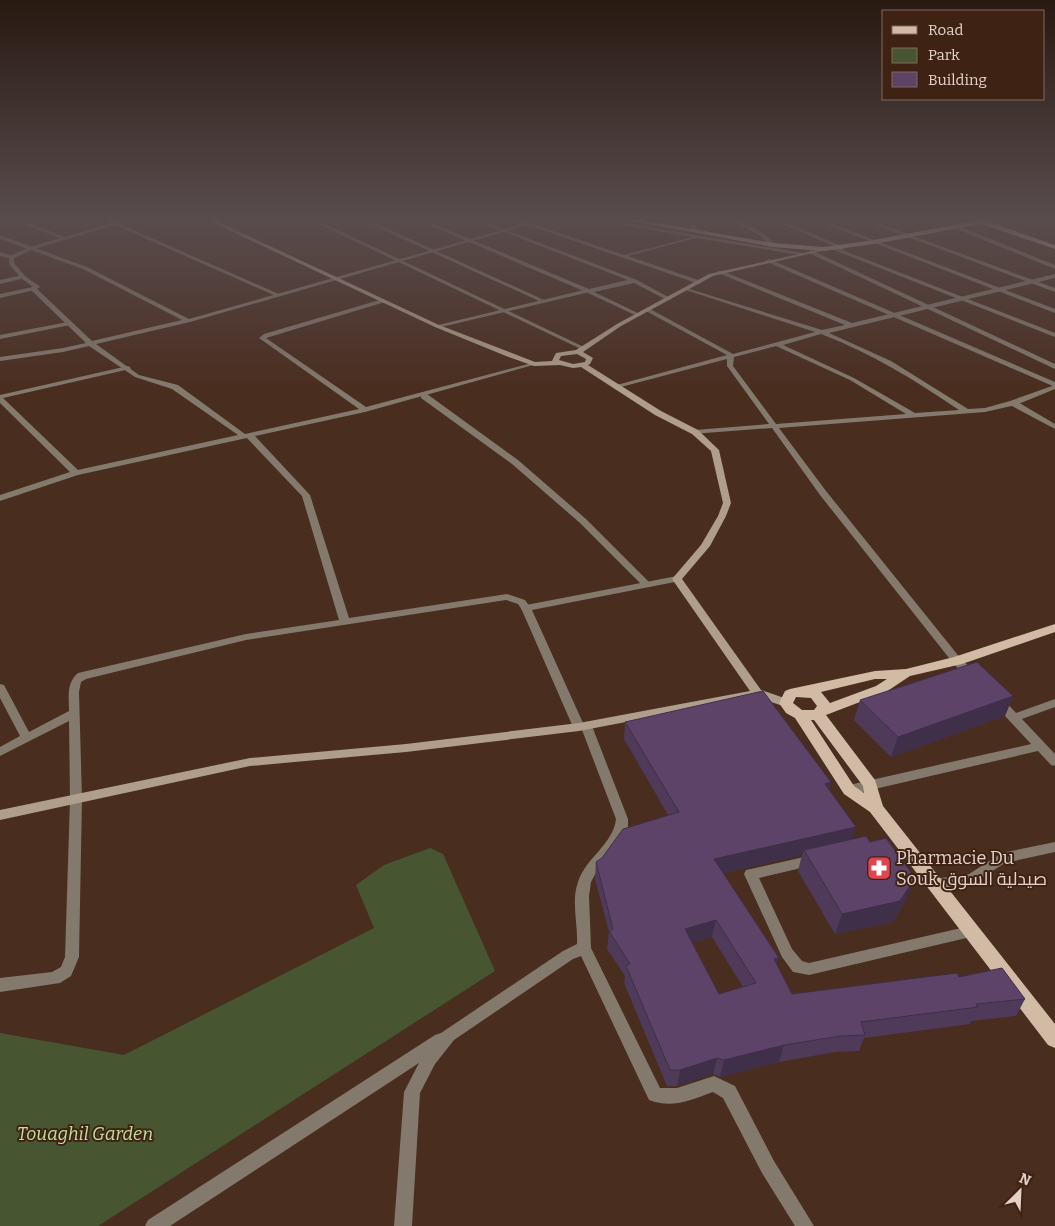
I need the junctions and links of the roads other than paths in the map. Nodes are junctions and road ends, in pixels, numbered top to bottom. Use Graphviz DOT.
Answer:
graph roads {
  1 [pos="100,275"];
  2 [pos="233,275"];
  3 [pos="329,275"];
  4 [pos="346,275"];
  5 [pos="426,275"];
  6 [pos="486,275"];
  7 [pos="551,275"];
  8 [pos="620,275"];
  9 [pos="680,275"];
  10 [pos="713,275"];
  11 [pos="728,275"];
  12 [pos="801,275"];
  13 [pos="860,275"];
  14 [pos="905,275"];
  15 [pos="960,275"];
  16 [pos="1015,275"];
  17 [pos="1055,276"];
  18 [pos="23,277"];
  19 [pos="335,278"];
  20 [pos="635,281"];
  21 [pos="0,282"];
  22 [pos="699,282"];
  23 [pos="1033,282"];
  24 [pos="33,289"];
  25 [pos="688,289"];
  26 [pos="999,290"];
  27 [pos="1055,290"];
  28 [pos="588,291"];
  29 [pos="278,295"];
  30 [pos="0,296"];
  31 [pos="669,299"];
  32 [pos="962,299"];
  33 [pos="541,300"];
  34 [pos="383,301"];
  35 [pos="927,307"];
  36 [pos="500,310"];
  37 [pos="648,310"];
  38 [pos="1055,312"];
  39 [pos="639,315"];
  40 [pos="892,316"];
  41 [pos="188,321"];
  42 [pos="68,324"];
  43 [pos="852,324"];
  44 [pos="438,326"];
  45 [pos="820,332"];
  46 [pos="1055,335"];
  47 [pos="0,337"];
  48 [pos="92,344"];
  49 [pos="776,344"];
  50 [pos="581,350"];
  51 [pos="731,356"];
  52 [pos="0,359"];
  53 [pos="558,363"];
  54 [pos="534,364"];
  55 [pos="583,365"];
  56 [pos="1055,367"];
  57 [pos="128,368"];
  58 [pos="617,386"];
  59 [pos="1055,386"];
  60 [pos="424,396"];
  61 [pos="0,398"];
  62 [pos="1013,403"];
  63 [pos="365,410"];
  64 [pos="967,412"];
  65 [pos="912,414"];
  66 [pos="774,426"];
  67 [pos="1055,427"];
  68 [pos="695,432"];
  69 [pos="248,436"];
  70 [pos="76,473"];
  71 [pos="0,498"];
  72 [pos="678,579"];
  73 [pos="647,585"];
  74 [pos="526,608"];
  75 [pos="345,622"];
  76 [pos="1055,628"];
  77 [pos="956,661"];
  78 [pos="906,674"];
  79 [pos="976,680"];
  80 [pos="0,688"];
  81 [pos="804,692"];
  82 [pos="989,692"];
  83 [pos="757,693"];
  84 [pos="786,703"];
  85 [pos="1055,703"];
  86 [pos="74,713"];
  87 [pos="820,713"];
  88 [pos="800,715"];
  89 [pos="1016,717"];
  90 [pos="582,726"];
  91 [pos="28,738"];
  92 [pos="1041,746"];
  93 [pos="0,752"];
  94 [pos="1055,762"];
  95 [pos="870,784"];
  96 [pos="849,790"];
  97 [pos="76,799"];
  98 [pos="876,808"];
  99 [pos="0,815"];
  100 [pos="1055,847"];
  101 [pos="825,857"];
  102 [pos="934,885"];
  103 [pos="970,932"];
  104 [pos="584,948"];
  105 [pos="0,985"];
  106 [pos="449,1034"];
  107 [pos="1055,1039"];
  108 [pos="154,1226"];
  109 [pos="403,1226"];
  110 [pos="805,1226"];
  1 -- 41 [label="street"];
  2 -- 29 [label="street"];
  3 -- 19 [label="street"];
  4 -- 19 [label="street"];
  5 -- 36 [label="street"];
  6 -- 33 [label="street"];
  7 -- 28 [label="street"];
  8 -- 20 [label="street"];
  9 -- 22 [label="street"];
  10 -- 22 [label="street"];
  11 -- 43 [label="street"];
  12 -- 40 [label="street"];
  13 -- 35 [label="street"];
  14 -- 32 [label="street"];
  15 -- 26 [label="street"];
  16 -- 23 [label="street"];
  17 -- 23 [label="street"];
  18 -- 21 [label="street"];
  18 -- 24 [label="street"];
  19 -- 29 [label="street"];
  19 -- 34 [label="street"];
  20 -- 28 [label="street"];
  20 -- 31 [label="street"];
  22 -- 25 [label="street"];
  23 -- 26 [label="street"];
  23 -- 27 [label="street"];
  24 -- 30 [label="street"];
  24 -- 42 [label="street"];
  25 -- 31 [label="street"];
  25 -- 45 [label="street"];
  26 -- 32 [label="street"];
  26 -- 38 [label="street"];
  28 -- 33 [label="street"];
  28 -- 39 [label="street"];
  29 -- 41 [label="street"];
  31 -- 37 [label="street"];
  32 -- 35 [label="street"];
  32 -- 46 [label="street"];
  33 -- 36 [label="street"];
  34 -- 44 [label="street"];
  34 -- 63 [label="street"];
  35 -- 40 [label="street"];
  35 -- 56 [label="street"];
  36 -- 44 [label="street"];
  36 -- 50 [label="street"];
  37 -- 39 [label="street"];
  37 -- 51 [label="street"];
  39 -- 50 [label="street"];
  40 -- 43 [label="street"];
  40 -- 59 [label="street"];
  41 -- 48 [label="street"];
  42 -- 47 [label="street"];
  42 -- 48 [label="street"];
  43 -- 45 [label="street"];
  44 -- 54 [label="street"];
  45 -- 49 [label="street"];
  45 -- 64 [label="street"];
  48 -- 52 [label="street"];
  48 -- 57 [label="street"];
  49 -- 51 [label="street"];
  49 -- 65 [label="street"];
  50 -- 53 [label="street"];
  50 -- 55 [label="street"];
  51 -- 58 [label="street"];
  51 -- 66 [label="street"];
  53 -- 54 [label="street"];
  53 -- 55 [label="street"];
  54 -- 60 [label="street"];
  55 -- 58 [label="street"];
  57 -- 61 [label="street"];
  57 -- 69 [label="street"];
  58 -- 68 [label="street"];
  59 -- 62 [label="street"];
  60 -- 63 [label="street"];
  60 -- 73 [label="street"];
  61 -- 70 [label="street"];
  62 -- 64 [label="street"];
  62 -- 67 [label="street"];
  63 -- 69 [label="street"];
  64 -- 65 [label="street"];
  65 -- 66 [label="street"];
  66 -- 68 [label="street"];
  66 -- 77 [label="street"];
  68 -- 72 [label="street"];
  69 -- 70 [label="street"];
  69 -- 75 [label="street"];
  70 -- 71 [label="street"];
  72 -- 73 [label="street"];
  72 -- 83 [label="street"];
  73 -- 74 [label="street"];
  74 -- 75 [label="street"];
  74 -- 90 [label="street"];
  75 -- 86 [label="street"];
  76 -- 77 [label="main road"];
  77 -- 78 [label="main road"];
  77 -- 79 [label="street"];
  78 -- 81 [label="main road"];
  78 -- 87 [label="main road"];
  80 -- 91 [label="street"];
  81 -- 84 [label="main road"];
  81 -- 87 [label="main road"];
  82 -- 89 [label="street"];
  83 -- 84 [label="street"];
  83 -- 90 [label="street"];
  84 -- 88 [label="main road"];
  85 -- 89 [label="street"];
  86 -- 91 [label="street"];
  86 -- 97 [label="street"];
  87 -- 88 [label="main road"];
  87 -- 95 [label="main road"];
  88 -- 96 [label="main road"];
  89 -- 92 [label="street"];
  90 -- 97 [label="street"];
  90 -- 104 [label="street"];
  91 -- 93 [label="street"];
  92 -- 94 [label="street"];
  92 -- 95 [label="street"];
  95 -- 96 [label="street"];
  95 -- 98 [label="main road"];
  96 -- 98 [label="main road"];
  97 -- 99 [label="street"];
  97 -- 105 [label="street"];
  98 -- 102 [label="main road"];
  100 -- 102 [label="street"];
  101 -- 103 [label="street"];
  102 -- 103 [label="main road"];
  103 -- 107 [label="main road"];
  104 -- 106 [label="street"];
  104 -- 110 [label="street"];
  106 -- 108 [label="street"];
  106 -- 109 [label="street"];
}
